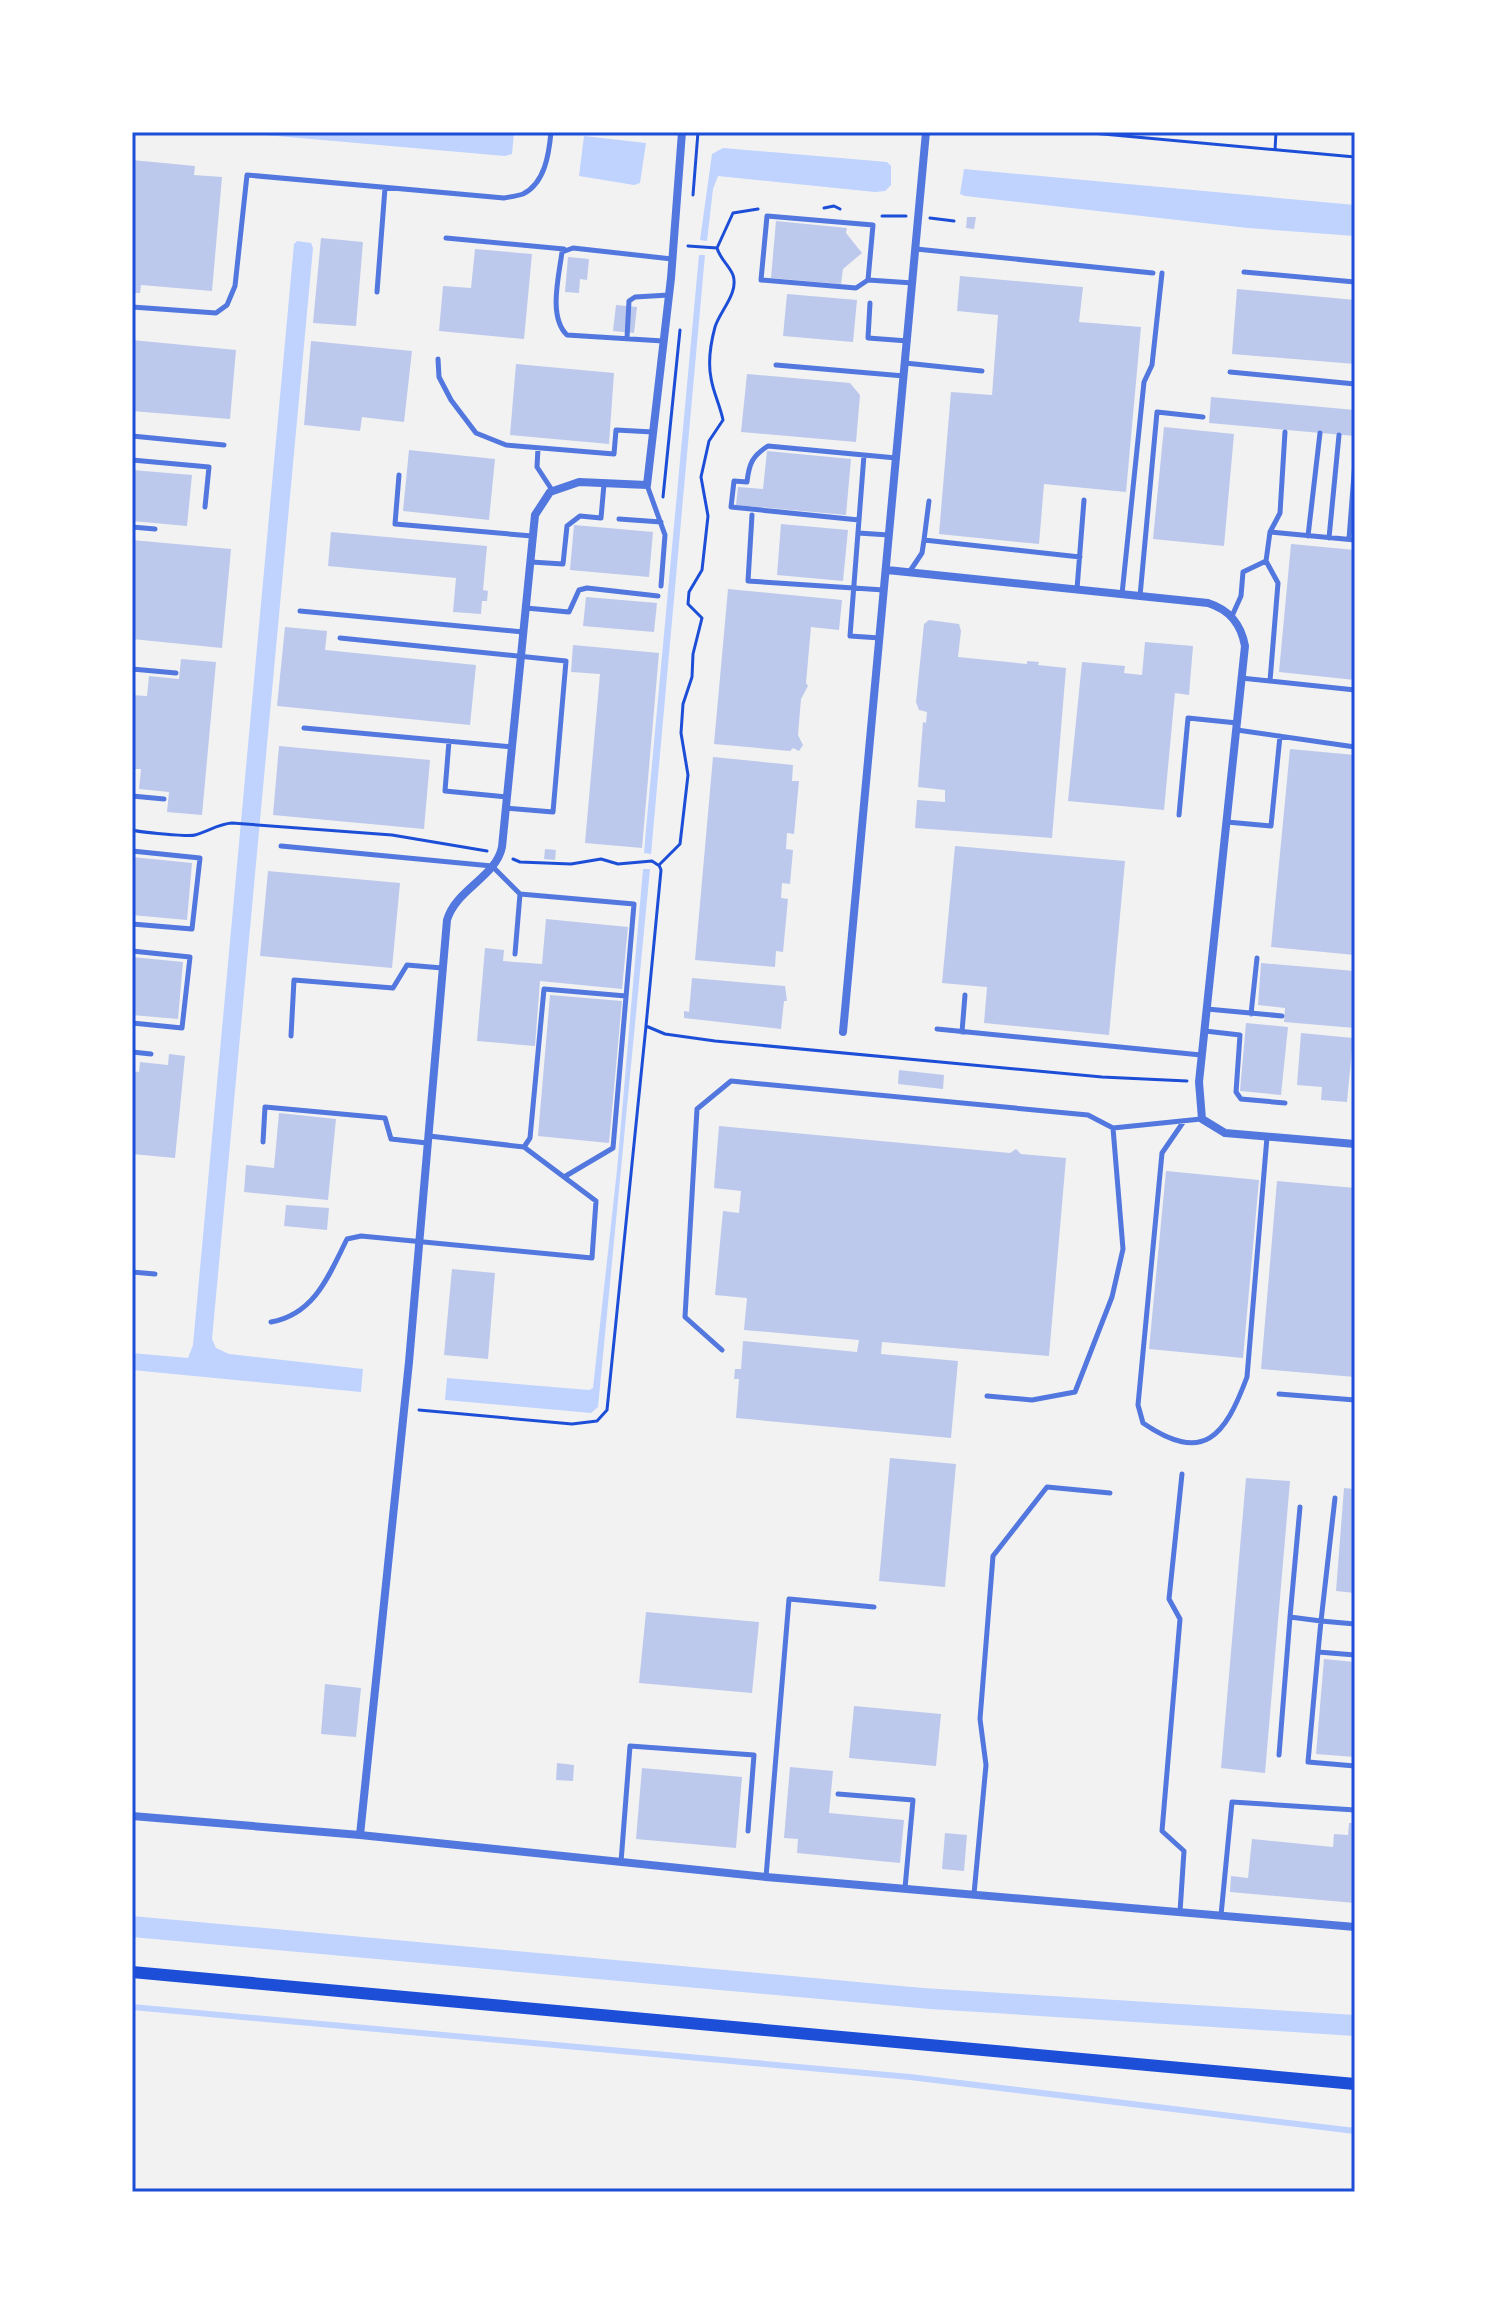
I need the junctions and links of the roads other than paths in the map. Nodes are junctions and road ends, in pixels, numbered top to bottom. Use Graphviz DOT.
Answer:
graph roads {
  1 [pos="551,132"];
  2 [pos="682,132"];
  3 [pos="926,132"];
  4 [pos="385,188"];
  5 [pos="446,238"];
  6 [pos="916,249"];
  7 [pos="567,250"];
  8 [pos="672,259"];
  9 [pos="1244,272"];
  10 [pos="1153,273"];
  11 [pos="1162,273"];
  12 [pos="868,280"];
  13 [pos="1355,282"];
  14 [pos="913,283"];
  15 [pos="377,292"];
  16 [pos="669,295"];
  17 [pos="870,303"];
  18 [pos="132,307"];
  19 [pos="627,338"];
  20 [pos="664,341"];
  21 [pos="908,341"];
  22 [pos="438,359"];
  23 [pos="905,363"];
  24 [pos="776,365"];
  25 [pos="982,371"];
  26 [pos="1230,372"];
  27 [pos="904,376"];
  28 [pos="1355,384"];
  29 [pos="1203,417"];
  30 [pos="653,432"];
  31 [pos="1285,432"];
  32 [pos="1320,433"];
  33 [pos="1339,435"];
  34 [pos="132,436"];
  35 [pos="224,445"];
  36 [pos="538,448"];
  37 [pos="864,455"];
  38 [pos="897,458"];
  39 [pos="132,460"];
  40 [pos="1355,461"];
  41 [pos="399,475"];
  42 [pos="604,483"];
  43 [pos="647,485"];
  44 [pos="553,491"];
  45 [pos="1084,500"];
  46 [pos="929,501"];
  47 [pos="205,507"];
  48 [pos="752,515"];
  49 [pos="619,519"];
  50 [pos="859,520"];
  51 [pos="661,522"];
  52 [pos="132,527"];
  53 [pos="155,529"];
  54 [pos="1270,532"];
  55 [pos="858,533"];
  56 [pos="890,535"];
  57 [pos="532,536"];
  58 [pos="1308,536"];
  59 [pos="1329,538"];
  60 [pos="924,540"];
  61 [pos="1352,540"];
  62 [pos="1080,557"];
  63 [pos="530,561"];
  64 [pos="1266,561"];
  65 [pos="887,570"];
  66 [pos="909,572"];
  67 [pos="661,586"];
  68 [pos="854,588"];
  69 [pos="1077,589"];
  70 [pos="885,590"];
  71 [pos="1122,594"];
  72 [pos="658,596"];
  73 [pos="1140,596"];
  74 [pos="525,608"];
  75 [pos="300,611"];
  76 [pos="1232,616"];
  77 [pos="523,632"];
  78 [pos="340,638"];
  79 [pos="881,639"];
  80 [pos="521,657"];
  81 [pos="132,669"];
  82 [pos="176,673"];
  83 [pos="1241,678"];
  84 [pos="1270,681"];
  85 [pos="1355,690"];
  86 [pos="1236,726"];
  87 [pos="304,728"];
  88 [pos="1280,736"];
  89 [pos="449,741"];
  90 [pos="512,747"];
  91 [pos="1355,747"];
  92 [pos="132,796"];
  93 [pos="507,797"];
  94 [pos="164,799"];
  95 [pos="506,808"];
  96 [pos="1179,815"];
  97 [pos="1226,822"];
  98 [pos="281,846"];
  99 [pos="132,851"];
  100 [pos="492,866"];
  101 [pos="520,894"];
  102 [pos="132,924"];
  103 [pos="132,951"];
  104 [pos="515,954"];
  105 [pos="1257,958"];
  106 [pos="442,968"];
  107 [pos="965,995"];
  108 [pos="626,996"];
  109 [pos="1206,1009"];
  110 [pos="1251,1014"];
  111 [pos="1282,1016"];
  112 [pos="132,1023"];
  113 [pos="937,1029"];
  114 [pos="1204,1031"];
  115 [pos="843,1032"];
  116 [pos="962,1032"];
  117 [pos="291,1036"];
  118 [pos="132,1052"];
  119 [pos="151,1054"];
  120 [pos="1201,1055"];
  121 [pos="1285,1103"];
  122 [pos="1202,1119"];
  123 [pos="1184,1120"];
  124 [pos="1113,1128"];
  125 [pos="1267,1137"];
  126 [pos="428,1140"];
  127 [pos="263,1142"];
  128 [pos="1355,1144"];
  129 [pos="524,1147"];
  130 [pos="564,1177"];
  131 [pos="419,1240"];
  132 [pos="132,1272"];
  133 [pos="155,1274"];
  134 [pos="271,1322"];
  135 [pos="722,1350"];
  136 [pos="1279,1394"];
  137 [pos="987,1396"];
  138 [pos="1355,1400"];
  139 [pos="1182,1474"];
  140 [pos="1110,1493"];
  141 [pos="1335,1498"];
  142 [pos="1300,1507"];
  143 [pos="874,1607"];
  144 [pos="1290,1617"];
  145 [pos="1321,1621"];
  146 [pos="1355,1624"];
  147 [pos="1318,1652"];
  148 [pos="1355,1655"];
  149 [pos="1279,1755"];
  150 [pos="1355,1766"];
  151 [pos="838,1794"];
  152 [pos="1355,1810"];
  153 [pos="132,1816"];
  154 [pos="748,1831"];
  155 [pos="360,1835"];
  156 [pos="621,1862"];
  157 [pos="766,1877"];
  158 [pos="905,1889"];
  159 [pos="974,1894"];
  160 [pos="1180,1912"];
  161 [pos="1221,1915"];
  162 [pos="1355,1927"];
  163 [pos="132,1972"];
  164 [pos="1355,2084"];
  1 -- 4 [label="lane"];
  2 -- 8 [label="street"];
  3 -- 6 [label="street"];
  4 -- 15 [label="lane"];
  4 -- 18 [label="lane"];
  5 -- 7 [label="lane"];
  6 -- 10 [label="lane"];
  6 -- 14 [label="street"];
  7 -- 8 [label="lane"];
  7 -- 19 [label="lane"];
  8 -- 16 [label="street"];
  9 -- 13 [label="lane"];
  11 -- 71 [label="lane"];
  12 -- 12 [label="lane"];
  12 -- 14 [label="lane"];
  14 -- 21 [label="street"];
  16 -- 19 [label="lane"];
  16 -- 20 [label="street"];
  17 -- 21 [label="lane"];
  19 -- 20 [label="lane"];
  20 -- 30 [label="street"];
  21 -- 23 [label="street"];
  22 -- 36 [label="lane"];
  23 -- 25 [label="lane"];
  23 -- 27 [label="street"];
  24 -- 27 [label="lane"];
  26 -- 28 [label="lane"];
  27 -- 38 [label="street"];
  29 -- 73 [label="lane"];
  30 -- 36 [label="lane"];
  30 -- 43 [label="street"];
  31 -- 54 [label="lane"];
  32 -- 58 [label="lane"];
  33 -- 59 [label="lane"];
  34 -- 35 [label="lane"];
  36 -- 44 [label="lane"];
  37 -- 38 [label="lane"];
  37 -- 50 [label="lane"];
  37 -- 50 [label="lane"];
  38 -- 56 [label="street"];
  39 -- 47 [label="lane"];
  40 -- 61 [label="lane"];
  41 -- 57 [label="lane"];
  42 -- 43 [label="street"];
  42 -- 44 [label="street"];
  42 -- 63 [label="lane"];
  43 -- 51 [label="lane"];
  44 -- 57 [label="street"];
  45 -- 62 [label="lane"];
  46 -- 60 [label="lane"];
  48 -- 68 [label="lane"];
  49 -- 51 [label="lane"];
  50 -- 55 [label="lane"];
  51 -- 67 [label="lane"];
  52 -- 53 [label="lane"];
  54 -- 58 [label="lane"];
  54 -- 64 [label="lane"];
  55 -- 56 [label="lane"];
  55 -- 68 [label="lane"];
  56 -- 65 [label="street"];
  57 -- 63 [label="street"];
  58 -- 59 [label="lane"];
  59 -- 61 [label="lane"];
  60 -- 62 [label="lane"];
  60 -- 66 [label="lane"];
  62 -- 69 [label="lane"];
  63 -- 74 [label="street"];
  64 -- 76 [label="lane"];
  64 -- 84 [label="lane"];
  65 -- 66 [label="street"];
  65 -- 70 [label="street"];
  66 -- 69 [label="street"];
  68 -- 70 [label="lane"];
  68 -- 79 [label="lane"];
  69 -- 71 [label="street"];
  70 -- 79 [label="street"];
  71 -- 73 [label="street"];
  72 -- 74 [label="lane"];
  73 -- 76 [label="street"];
  74 -- 77 [label="street"];
  75 -- 77 [label="lane"];
  76 -- 83 [label="street"];
  77 -- 80 [label="street"];
  78 -- 80 [label="lane"];
  79 -- 115 [label="street"];
  80 -- 90 [label="street"];
  80 -- 95 [label="lane"];
  81 -- 82 [label="lane"];
  83 -- 84 [label="lane"];
  83 -- 86 [label="street"];
  84 -- 85 [label="lane"];
  86 -- 88 [label="lane"];
  86 -- 96 [label="lane"];
  86 -- 97 [label="street"];
  87 -- 89 [label="lane"];
  88 -- 91 [label="lane"];
  88 -- 97 [label="lane"];
  89 -- 90 [label="lane"];
  89 -- 93 [label="lane"];
  90 -- 93 [label="street"];
  92 -- 94 [label="lane"];
  93 -- 95 [label="street"];
  95 -- 100 [label="street"];
  97 -- 109 [label="street"];
  98 -- 100 [label="lane"];
  99 -- 102 [label="lane"];
  100 -- 101 [label="lane"];
  100 -- 106 [label="street"];
  101 -- 104 [label="lane"];
  101 -- 108 [label="lane"];
  103 -- 112 [label="lane"];
  105 -- 110 [label="lane"];
  106 -- 117 [label="lane"];
  106 -- 126 [label="street"];
  107 -- 116 [label="lane"];
  108 -- 129 [label="lane"];
  108 -- 130 [label="lane"];
  109 -- 110 [label="lane"];
  109 -- 114 [label="street"];
  110 -- 111 [label="lane"];
  113 -- 116 [label="lane"];
  114 -- 120 [label="street"];
  114 -- 121 [label="lane"];
  116 -- 120 [label="lane"];
  118 -- 119 [label="lane"];
  120 -- 122 [label="street"];
  122 -- 123 [label="lane"];
  122 -- 125 [label="street"];
  123 -- 124 [label="lane"];
  123 -- 125 [label="lane"];
  124 -- 135 [label="lane"];
  124 -- 137 [label="lane"];
  125 -- 128 [label="street"];
  126 -- 127 [label="lane"];
  126 -- 129 [label="lane"];
  126 -- 131 [label="street"];
  129 -- 130 [label="lane"];
  130 -- 131 [label="lane"];
  131 -- 134 [label="lane"];
  131 -- 155 [label="street"];
  132 -- 133 [label="lane"];
  136 -- 138 [label="lane"];
  139 -- 160 [label="lane"];
  140 -- 159 [label="lane"];
  141 -- 145 [label="lane"];
  142 -- 144 [label="lane"];
  143 -- 157 [label="lane"];
  144 -- 145 [label="lane"];
  144 -- 149 [label="lane"];
  145 -- 146 [label="lane"];
  145 -- 147 [label="lane"];
  147 -- 148 [label="lane"];
  147 -- 150 [label="lane"];
  151 -- 158 [label="lane"];
  152 -- 161 [label="lane"];
  153 -- 155 [label="street"];
  154 -- 156 [label="lane"];
  155 -- 156 [label="street"];
  156 -- 157 [label="street"];
  157 -- 158 [label="street"];
  158 -- 159 [label="street"];
  159 -- 160 [label="street"];
  160 -- 161 [label="street"];
  161 -- 162 [label="street"];
  163 -- 164 [label="main road"];
}
